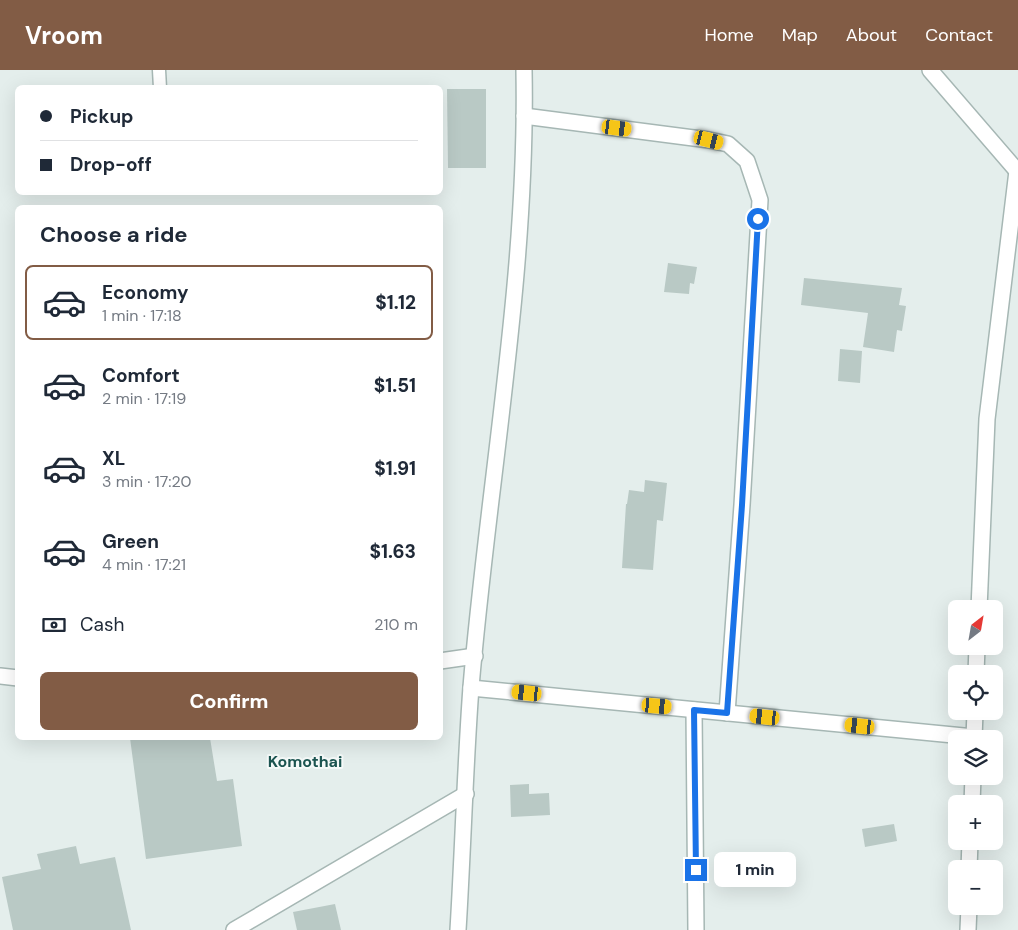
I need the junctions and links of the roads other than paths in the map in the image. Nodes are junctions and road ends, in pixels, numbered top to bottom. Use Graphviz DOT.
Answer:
graph roads {
  1 [pos="159,70"];
  2 [pos="524,70"];
  3 [pos="930,70"];
  4 [pos="160,85"];
  5 [pos="524,116"];
  6 [pos="1018,172"];
  7 [pos="979,600"];
  8 [pos="475,656"];
  9 [pos="443,661"];
  10 [pos="0,676"];
  11 [pos="15,678"];
  12 [pos="471,688"];
  13 [pos="694,710"];
  14 [pos="727,713"];
  15 [pos="948,735"];
  16 [pos="466,794"];
  17 [pos="968,915"];
  18 [pos="234,930"];
  19 [pos="458,930"];
  20 [pos="696,930"];
  21 [pos="968,930"];
  1 -- 4 [label="lane"];
  2 -- 5 [label="street"];
  3 -- 6 [label="street"];
  5 -- 8 [label="street"];
  5 -- 14 [label="street"];
  6 -- 7 [label="street"];
  8 -- 9 [label="street"];
  8 -- 12 [label="street"];
  10 -- 11 [label="street"];
  12 -- 13 [label="street"];
  12 -- 16 [label="street"];
  13 -- 14 [label="street"];
  13 -- 20 [label="street"];
  14 -- 15 [label="street"];
  16 -- 18 [label="street"];
  16 -- 19 [label="street"];
  17 -- 21 [label="street"];
}
